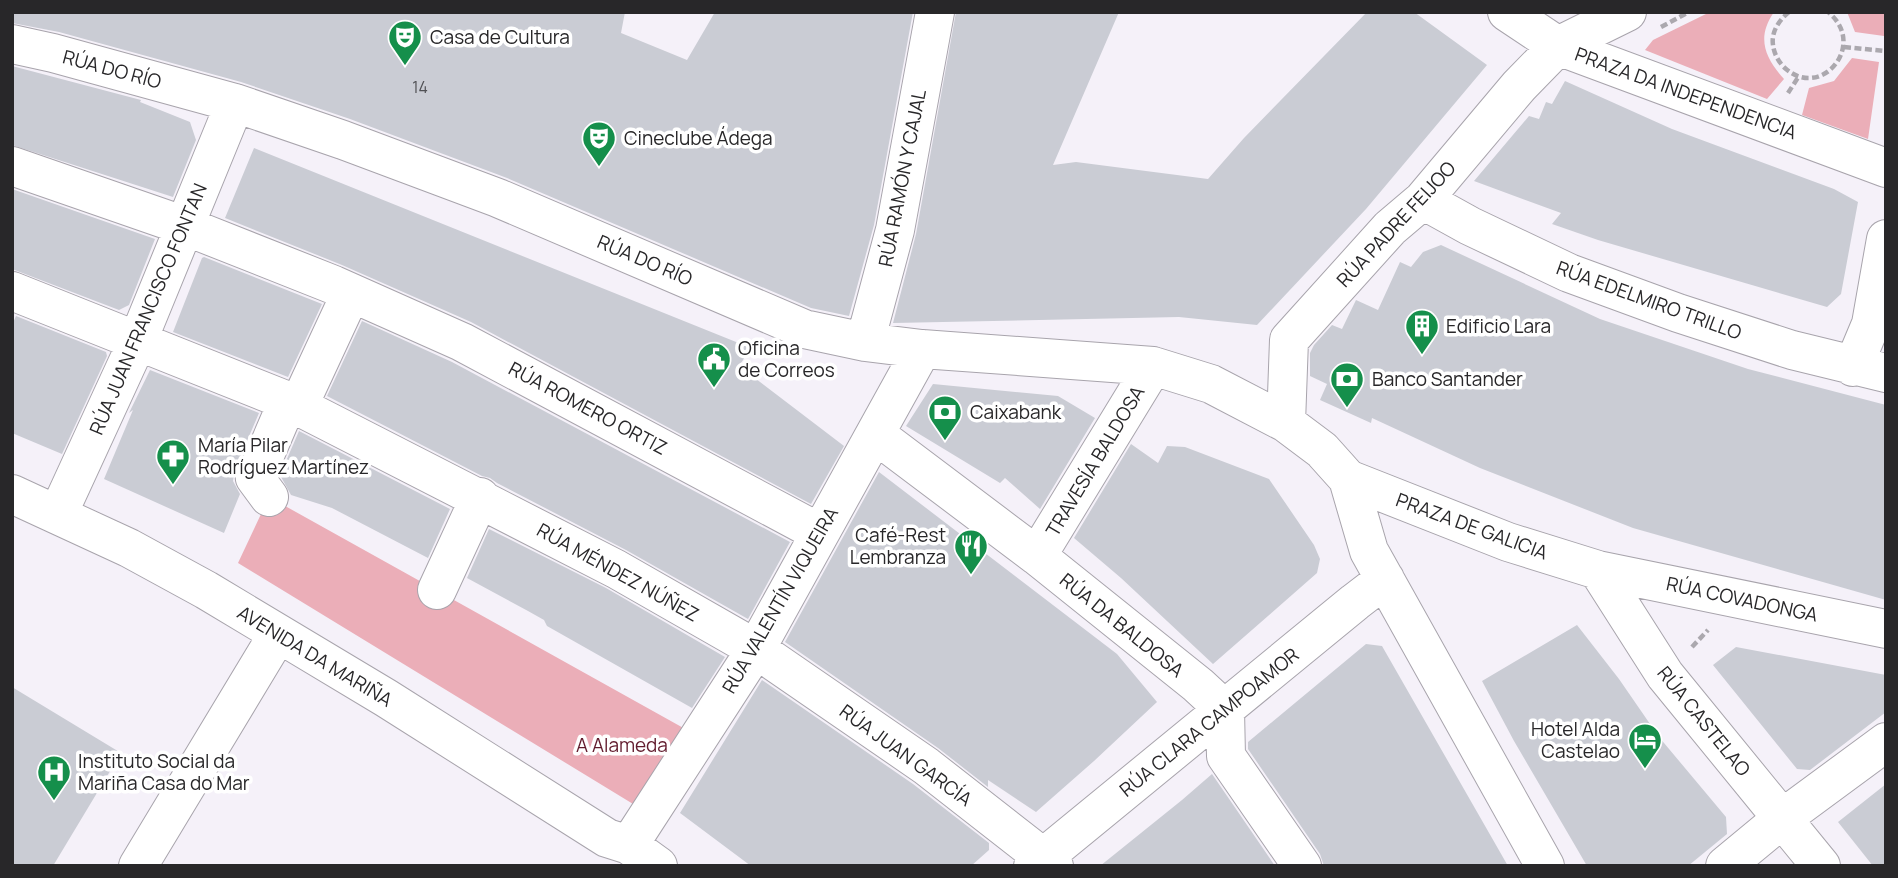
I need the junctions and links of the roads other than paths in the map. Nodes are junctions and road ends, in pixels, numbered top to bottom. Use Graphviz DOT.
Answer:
graph roads {
  1 [pos="935,12"];
  2 [pos="1507,12"];
  3 [pos="1627,12"];
  4 [pos="12,44"];
  5 [pos="1558,46"];
  6 [pos="235,103"];
  7 [pos="12,166"];
  8 [pos="1886,168"];
  9 [pos="1423,200"];
  10 [pos="185,226"];
  11 [pos="1886,240"];
  12 [pos="12,291"];
  13 [pos="351,293"];
  14 [pos="138,340"];
  15 [pos="865,342"];
  16 [pos="922,349"];
  17 [pos="1153,366"];
  18 [pos="1870,370"];
  19 [pos="294,403"];
  20 [pos="1286,423"];
  21 [pos="875,434"];
  22 [pos="1348,479"];
  23 [pos="12,494"];
  24 [pos="269,497"];
  25 [pos="480,497"];
  26 [pos="58,514"];
  27 [pos="820,533"];
  28 [pos="1037,556"];
  29 [pos="1598,570"];
  30 [pos="1385,579"];
  31 [pos="437,590"];
  32 [pos="1886,629"];
  33 [pos="278,634"];
  34 [pos="755,649"];
  35 [pos="1225,710"];
  36 [pos="1886,742"];
  37 [pos="1783,818"];
  38 [pos="630,854"];
  39 [pos="1044,863"];
  40 [pos="138,866"];
  41 [pos="1302,866"];
  42 [pos="1545,866"];
  43 [pos="1725,866"];
  44 [pos="1821,866"];
  1 -- 15 [label="street, RÚA RAMÓN Y CAJAL"];
  2 -- 5 [label="street"];
  3 -- 5 [label="street, PRAZA DA INDEPENDENCIA"];
  4 -- 6 [label="street, RÚA DO RÍO"];
  5 -- 8 [label="street, PRAZA DA INDEPENDENCIA"];
  5 -- 9 [label="street, RÚA PADRE FEIJOO"];
  6 -- 10 [label="street, RÚA JUAN FRANCISCO FONTAN"];
  6 -- 15 [label="street, RÚA DO RÍO"];
  7 -- 10 [label="street, RÚA ROMERO ORTIZ"];
  9 -- 18 [label="street, RÚA EDELMIRO TRILLO"];
  9 -- 20 [label="street, RÚA PADRE FEIJOO"];
  10 -- 13 [label="street, RÚA ROMERO ORTIZ"];
  10 -- 14 [label="street, RÚA JUAN FRANCISCO FONTAN"];
  11 -- 18 [label="street"];
  12 -- 14 [label="street, RÚA MÉNDEZ NÚÑEZ"];
  13 -- 19 [label="street"];
  13 -- 27 [label="street, RÚA ROMERO ORTIZ"];
  14 -- 19 [label="street, RÚA MÉNDEZ NÚÑEZ"];
  14 -- 26 [label="street, RÚA JUAN FRANCISCO FONTAN"];
  15 -- 16 [label="street, RÚA DO RÍO"];
  16 -- 17 [label="street, RÚA DO RÍO"];
  16 -- 21 [label="street, RÚA VALENTÍN VIQUEIRA"];
  17 -- 20 [label="street, RÚA DO RÍO"];
  17 -- 28 [label="street, TRAVESÍA BALDOSA"];
  19 -- 24 [label="street"];
  19 -- 25 [label="street, RÚA MÉNDEZ NÚÑEZ"];
  20 -- 22 [label="street, PRAZA DE GALICIA"];
  21 -- 27 [label="street, RÚA VALENTÍN VIQUEIRA"];
  21 -- 28 [label="street, RÚA DA BALDOSA"];
  22 -- 29 [label="street, PRAZA DE GALICIA"];
  22 -- 30 [label="street, PRAZA DE GALICIA"];
  23 -- 26 [label="street, AVENIDA DA MARIÑA"];
  25 -- 31 [label="street"];
  25 -- 34 [label="street, RÚA MÉNDEZ NÚÑEZ"];
  26 -- 33 [label="street, AVENIDA DA MARIÑA"];
  27 -- 34 [label="street, RÚA VALENTÍN VIQUEIRA"];
  28 -- 35 [label="street, RÚA DA BALDOSA"];
  29 -- 32 [label="street, RÚA COVADONGA"];
  29 -- 37 [label="street, RÚA CASTELAO"];
  30 -- 35 [label="street, RÚA CLARA CAMPOAMOR"];
  30 -- 42 [label="street, PRAZA DE GALICIA"];
  33 -- 38 [label="street, AVENIDA DA MARIÑA"];
  33 -- 40 [label="street"];
  34 -- 38 [label="street, RÚA VALENTÍN VIQUEIRA"];
  34 -- 39 [label="street, RÚA JUAN GARCÍA"];
  35 -- 39 [label="street, RÚA CLARA CAMPOAMOR"];
  35 -- 41 [label="street"];
  36 -- 37 [label="street"];
  37 -- 43 [label="street"];
  37 -- 44 [label="street, RÚA CASTELAO"];
}
